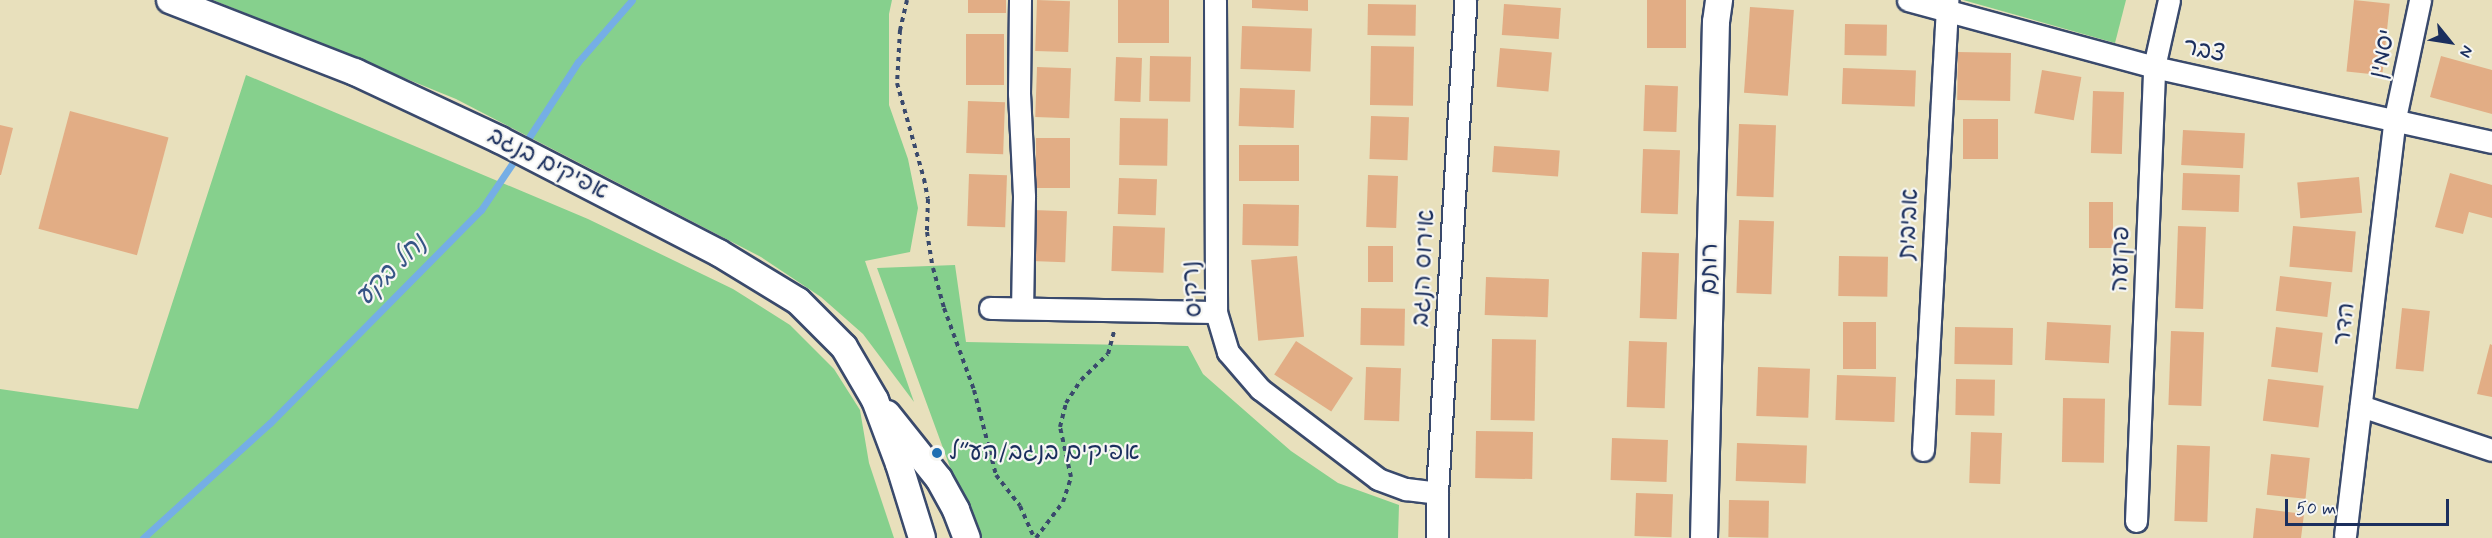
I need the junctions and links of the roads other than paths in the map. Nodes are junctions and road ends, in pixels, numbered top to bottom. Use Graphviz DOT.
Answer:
graph roads {
  1 [pos="170,0"];
  2 [pos="1020,0"];
  3 [pos="1215,0"];
  4 [pos="1465,0"];
  5 [pos="1719,0"];
  6 [pos="1908,0"];
  7 [pos="2169,0"];
  8 [pos="2420,0"];
  9 [pos="1946,5"];
  10 [pos="2154,67"];
  11 [pos="2395,118"];
  12 [pos="2492,142"];
  13 [pos="990,308"];
  14 [pos="1022,308"];
  15 [pos="1216,312"];
  16 [pos="875,400"];
  17 [pos="2361,406"];
  18 [pos="1923,450"];
  19 [pos="2492,450"];
  20 [pos="1437,493"];
  21 [pos="2136,521"];
  22 [pos="2345,536"];
  23 [pos="922,538"];
  24 [pos="967,538"];
  25 [pos="1437,538"];
  26 [pos="1704,538"];
  1 -- 16 [label="street, אפיקים בנגב"];
  2 -- 14 [label="street"];
  3 -- 15 [label="street, נרקיס"];
  4 -- 20 [label="street, אירוס הנגב"];
  5 -- 26 [label="street, רותם"];
  6 -- 9 [label="street, צבר"];
  7 -- 10 [label="street, פקועה"];
  8 -- 11 [label="street, יסמין"];
  9 -- 10 [label="street, צבר"];
  9 -- 18 [label="street, אביבית"];
  10 -- 11 [label="street, צבר"];
  10 -- 21 [label="street, פקועה"];
  11 -- 12 [label="street, צבר"];
  11 -- 17 [label="street, הדר"];
  13 -- 14 [label="street"];
  14 -- 15 [label="street"];
  15 -- 20 [label="street, נרקיס"];
  16 -- 23 [label="street, אפיקים בנגב"];
  16 -- 24 [label="street, אפיקים בנגב"];
  17 -- 19 [label="street"];
  17 -- 22 [label="street, הדר"];
  20 -- 25 [label="street, אירוס הנגב"];
}
